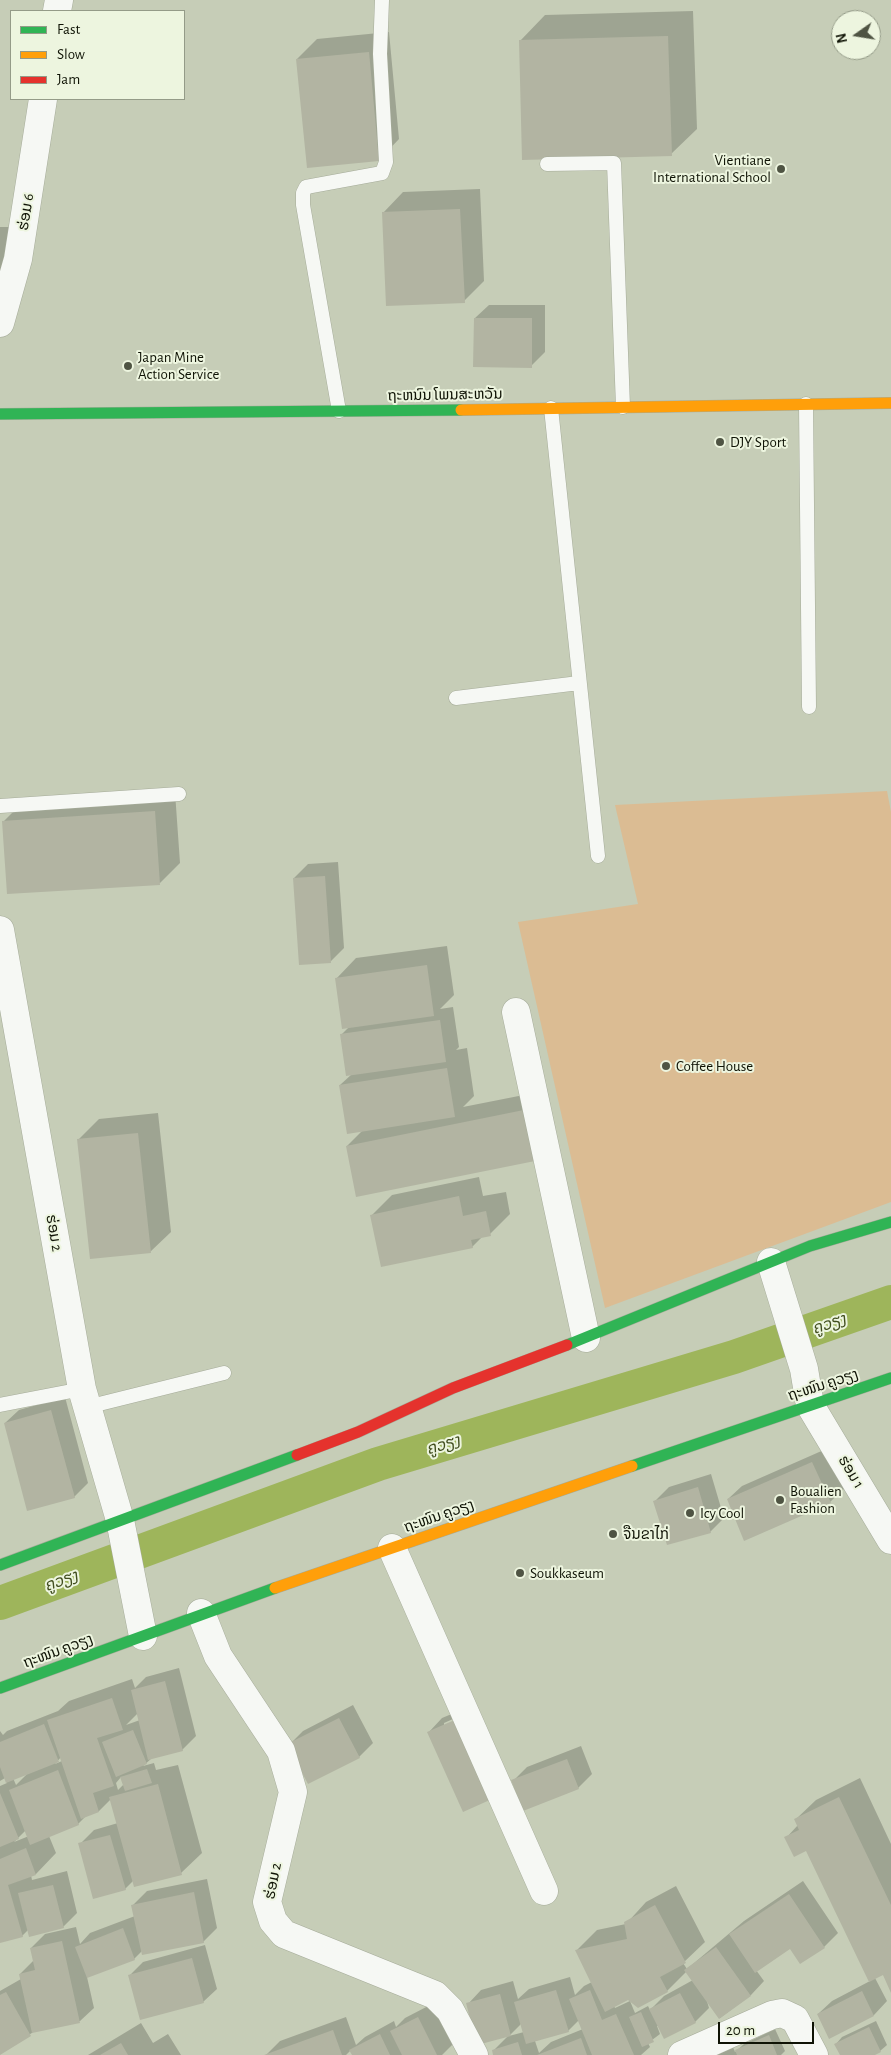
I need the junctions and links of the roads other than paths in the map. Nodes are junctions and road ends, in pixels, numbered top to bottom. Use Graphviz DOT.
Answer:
graph roads {
  1 [pos="382,0"];
  2 [pos="43,100"];
  3 [pos="547,164"];
  4 [pos="0,323"];
  5 [pos="891,403"];
  6 [pos="806,404"];
  7 [pos="623,407"];
  8 [pos="551,408"];
  9 [pos="339,412"];
  10 [pos="0,414"];
  11 [pos="579,683"];
  12 [pos="456,698"];
  13 [pos="809,706"];
  14 [pos="179,794"];
  15 [pos="0,806"];
  16 [pos="598,856"];
  17 [pos="0,930"];
  18 [pos="4,969"];
  19 [pos="516,1012"];
  20 [pos="891,1222"];
  21 [pos="773,1269"];
  22 [pos="586,1338"];
  23 [pos="224,1373"];
  24 [pos="891,1378"];
  25 [pos="84,1398"];
  26 [pos="0,1405"];
  27 [pos="810,1405"];
  28 [pos="121,1527"];
  29 [pos="891,1540"];
  30 [pos="392,1548"];
  31 [pos="0,1565"];
  32 [pos="201,1613"];
  33 [pos="143,1636"];
  34 [pos="0,1688"];
  35 [pos="544,1891"];
  36 [pos="474,2055"];
  37 [pos="682,2055"];
  38 [pos="814,2055"];
  1 -- 9 [label="lane"];
  2 -- 4 [label="street, ຮ່ອມ 6"];
  3 -- 7 [label="lane"];
  5 -- 6 [label="street, ຖະຫນົນ ໂພນສະຫວັນ"];
  6 -- 7 [label="street, ຖະຫນົນ ໂພນສະຫວັນ"];
  6 -- 13 [label="lane"];
  7 -- 8 [label="street, ຖະຫນົນ ໂພນສະຫວັນ"];
  8 -- 9 [label="street, ຖະຫນົນ ໂພນສະຫວັນ"];
  8 -- 11 [label="lane"];
  9 -- 10 [label="street, ຖະຫນົນ ໂພນສະຫວັນ"];
  11 -- 12 [label="lane"];
  11 -- 16 [label="lane"];
  14 -- 15 [label="lane"];
  17 -- 18 [label="street, ຮ່ອມ 2"];
  18 -- 25 [label="street, ຮ່ອມ 2"];
  19 -- 22 [label="street"];
  20 -- 21 [label="street"];
  21 -- 22 [label="street"];
  21 -- 27 [label="street"];
  22 -- 28 [label="street"];
  23 -- 25 [label="lane"];
  24 -- 27 [label="street, ຖະໜົນ ຄູວຽງ"];
  25 -- 26 [label="lane"];
  25 -- 28 [label="street, ຮ່ອມ 2"];
  27 -- 29 [label="street, ຮ່ອມ 1"];
  27 -- 30 [label="street, ຖະໜົນ ຄູວຽງ"];
  28 -- 31 [label="street"];
  28 -- 33 [label="street, ຮ່ອມ 2"];
  30 -- 32 [label="street, ຖະໜົນ ຄູວຽງ"];
  30 -- 35 [label="street"];
  32 -- 33 [label="street, ຖະໜົນ ຄູວຽງ"];
  32 -- 36 [label="street, ຮ່ອມ 2"];
  33 -- 34 [label="street, ຖະໜົນ ຄູວຽງ"];
  37 -- 38 [label="street"];
}
